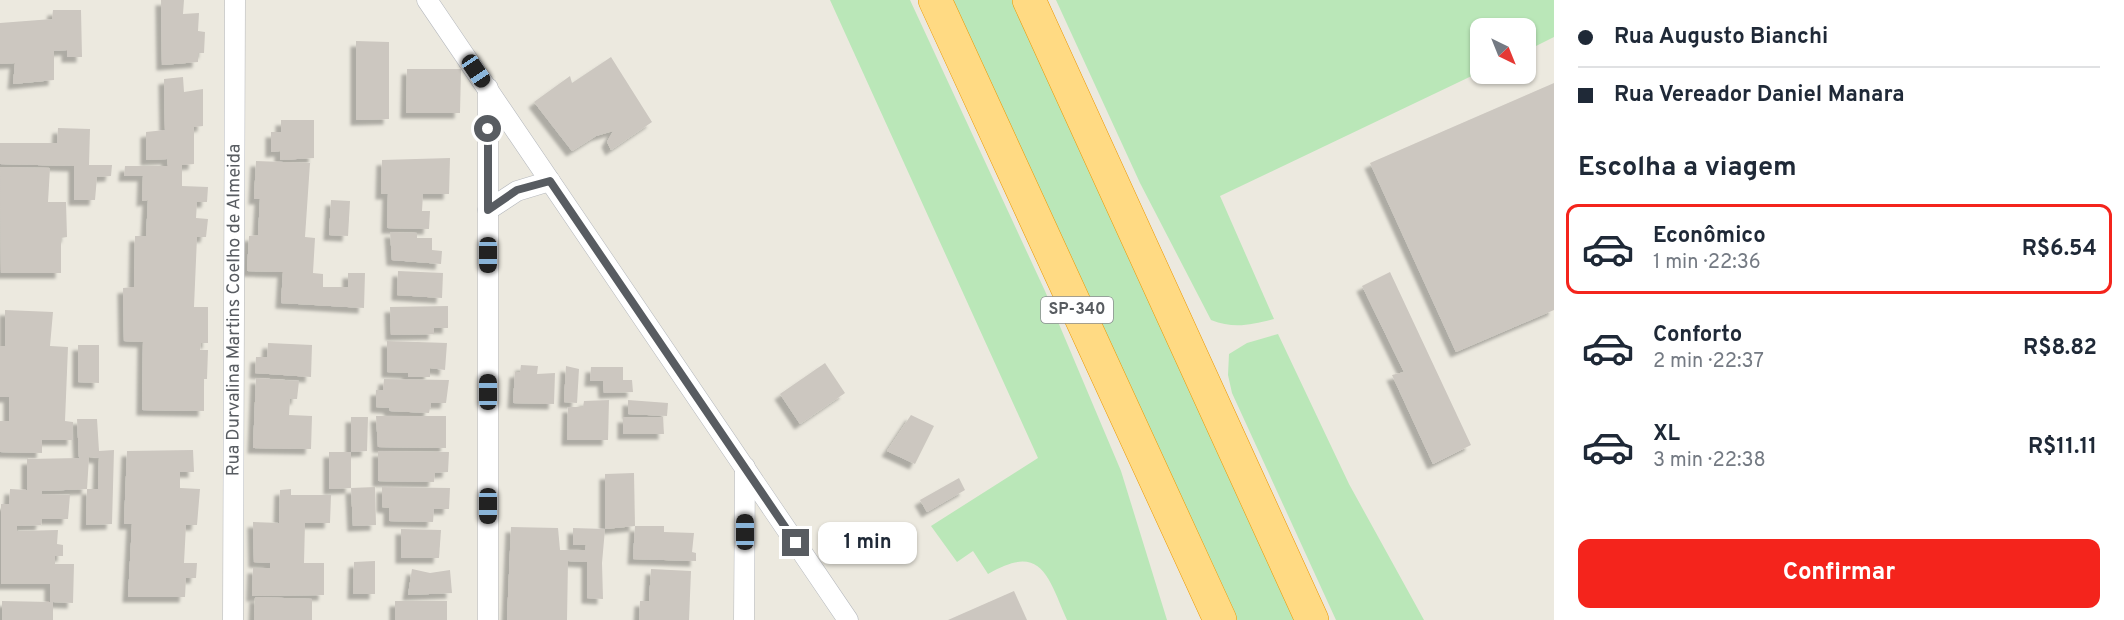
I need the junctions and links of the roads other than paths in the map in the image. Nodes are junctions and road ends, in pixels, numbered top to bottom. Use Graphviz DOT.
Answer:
graph roads {
  1 [pos="235,0"];
  2 [pos="428,0"];
  3 [pos="935,0"];
  4 [pos="1029,0"];
  5 [pos="488,88"];
  6 [pos="550,181"];
  7 [pos="488,210"];
  8 [pos="745,467"];
  9 [pos="233,620"];
  10 [pos="488,620"];
  11 [pos="744,620"];
  12 [pos="848,620"];
  13 [pos="1220,620"];
  14 [pos="1312,620"];
  1 -- 9 [label="street, Rua Durvalina Martins Coelho de Almeida"];
  2 -- 5 [label="street"];
  3 -- 13 [label="highway, SP-340"];
  4 -- 14 [label="highway"];
  5 -- 6 [label="street"];
  5 -- 7 [label="street"];
  6 -- 7 [label="street"];
  6 -- 8 [label="street"];
  7 -- 10 [label="street"];
  8 -- 11 [label="street"];
  8 -- 12 [label="street"];
}
